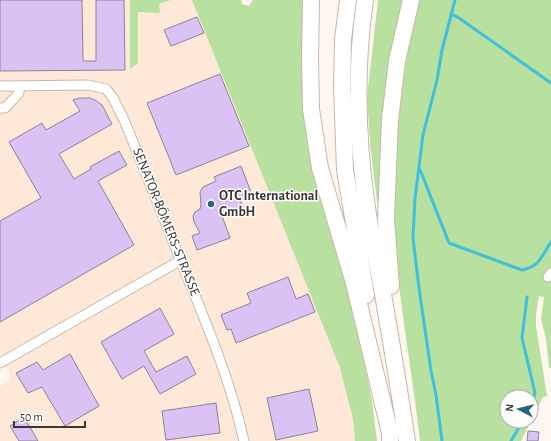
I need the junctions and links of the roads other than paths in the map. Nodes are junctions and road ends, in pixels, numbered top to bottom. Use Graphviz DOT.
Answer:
graph roads {
  1 [pos="311,0"];
  2 [pos="348,0"];
  3 [pos="365,0"];
  4 [pos="411,0"];
  5 [pos="0,86"];
  6 [pos="19,86"];
  7 [pos="0,108"];
  8 [pos="181,260"];
  9 [pos="392,344"];
  10 [pos="371,350"];
  11 [pos="0,363"];
  12 [pos="244,441"];
  13 [pos="390,441"];
  14 [pos="407,441"];
  1 -- 10 [label="highway"];
  2 -- 10 [label="highway"];
  3 -- 9 [label="highway"];
  4 -- 9 [label="highway"];
  5 -- 6 [label="street, SENATOR-BÖMERS-STRASSE"];
  6 -- 7 [label="street"];
  6 -- 8 [label="street, SENATOR-BÖMERS-STRASSE"];
  8 -- 11 [label="street"];
  8 -- 12 [label="street, SENATOR-BÖMERS-STRASSE"];
  9 -- 14 [label="highway"];
  10 -- 13 [label="highway"];
}
